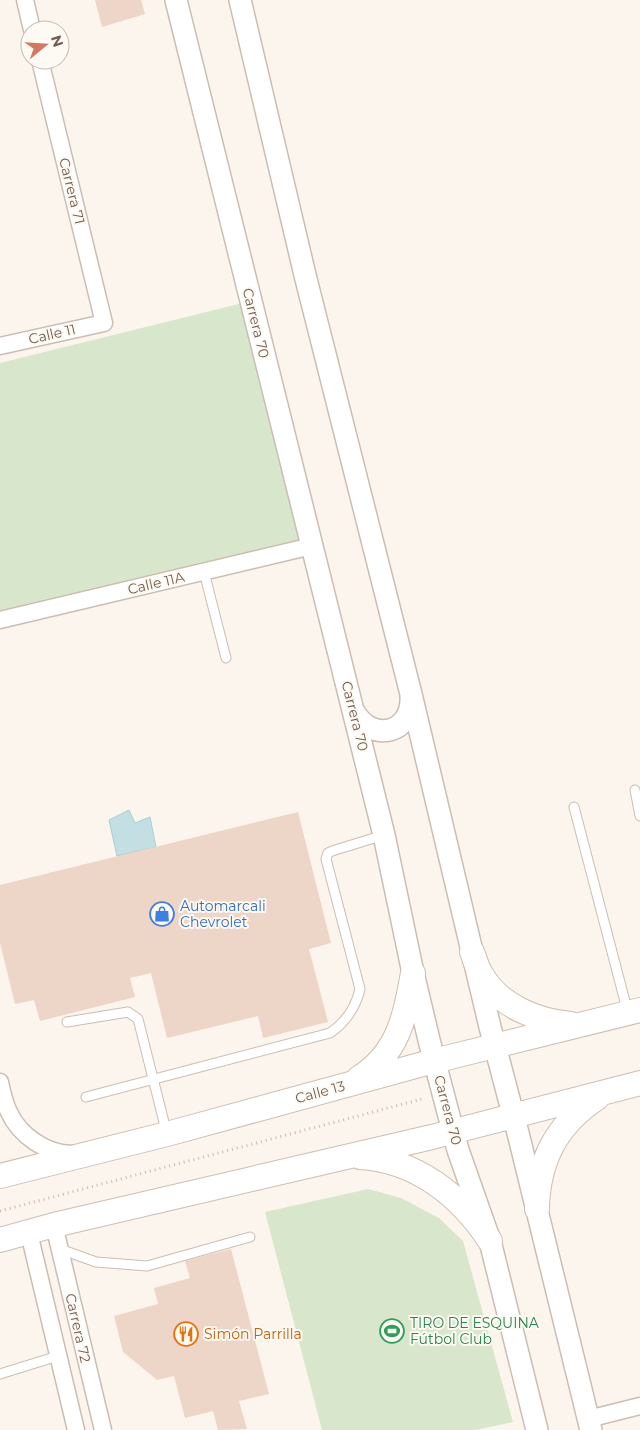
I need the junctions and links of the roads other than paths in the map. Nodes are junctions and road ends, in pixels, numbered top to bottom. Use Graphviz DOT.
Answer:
graph roads {
  1 [pos="25,0"];
  2 [pos="176,0"];
  3 [pos="240,0"];
  4 [pos="30,20"];
  5 [pos="42,70"];
  6 [pos="104,323"];
  7 [pos="0,346"];
  8 [pos="312,546"];
  9 [pos="204,572"];
  10 [pos="0,620"];
  11 [pos="226,658"];
  12 [pos="411,694"];
  13 [pos="353,709"];
  14 [pos="635,790"];
  15 [pos="574,807"];
  16 [pos="640,816"];
  17 [pos="384,835"];
  18 [pos="472,952"];
  19 [pos="413,972"];
  20 [pos="634,1011"];
  21 [pos="597,1020"];
  22 [pos="67,1022"];
  23 [pos="495,1047"];
  24 [pos="434,1061"];
  25 [pos="153,1079"];
  26 [pos="0,1082"];
  27 [pos="640,1083"];
  28 [pos="349,1084"];
  29 [pos="613,1090"];
  30 [pos="86,1097"];
  31 [pos="513,1115"];
  32 [pos="453,1131"];
  33 [pos="168,1134"];
  34 [pos="88,1153"];
  35 [pos="344,1156"];
  36 [pos="0,1176"];
  37 [pos="537,1210"];
  38 [pos="54,1225"];
  39 [pos="28,1233"];
  40 [pos="250,1237"];
  41 [pos="0,1240"];
  42 [pos="490,1241"];
  43 [pos="59,1249"];
  44 [pos="58,1356"];
  45 [pos="0,1374"];
  46 [pos="640,1406"];
  47 [pos="101,1422"];
  48 [pos="589,1424"];
  49 [pos="75,1425"];
  50 [pos="537,1430"];
  1 -- 4 [label="street"];
  2 -- 8 [label="street, Carrera 70"];
  3 -- 12 [label="street"];
  5 -- 6 [label="street, Carrera 71"];
  6 -- 7 [label="street, Calle 11"];
  8 -- 9 [label="street, Calle 11A"];
  8 -- 13 [label="street, Carrera 70"];
  9 -- 10 [label="street, Calle 11A"];
  9 -- 11 [label="lane"];
  12 -- 13 [label="street"];
  12 -- 18 [label="street"];
  13 -- 17 [label="street, Carrera 70"];
  14 -- 16 [label="lane"];
  15 -- 20 [label="lane"];
  17 -- 19 [label="street, Carrera 70"];
  17 -- 25 [label="lane"];
  18 -- 21 [label="main road"];
  18 -- 23 [label="street"];
  19 -- 24 [label="street, Carrera 70"];
  19 -- 28 [label="main road"];
  20 -- 21 [label="main road, Calle 13"];
  21 -- 23 [label="main road, Calle 13"];
  22 -- 25 [label="lane"];
  23 -- 24 [label="main road, Calle 13"];
  23 -- 31 [label="street"];
  24 -- 28 [label="main road, Calle 13"];
  24 -- 32 [label="street, Carrera 70"];
  25 -- 30 [label="lane"];
  25 -- 33 [label="lane"];
  26 -- 34 [label="street"];
  27 -- 29 [label="main road"];
  28 -- 33 [label="main road, Calle 13"];
  29 -- 31 [label="main road"];
  29 -- 37 [label="main road"];
  31 -- 32 [label="main road"];
  31 -- 37 [label="street"];
  32 -- 35 [label="main road"];
  32 -- 42 [label="street, Carrera 70"];
  33 -- 34 [label="main road, Calle 13"];
  34 -- 36 [label="main road, Calle 13"];
  35 -- 38 [label="main road"];
  35 -- 42 [label="main road"];
  37 -- 48 [label="street"];
  38 -- 39 [label="main road"];
  38 -- 43 [label="street, Carrera 72"];
  39 -- 41 [label="main road"];
  39 -- 44 [label="street, Carrera 72"];
  40 -- 43 [label="lane"];
  42 -- 50 [label="street, Carrera 70"];
  43 -- 47 [label="street, Carrera 72"];
  44 -- 45 [label="lane"];
  44 -- 49 [label="street, Carrera 72"];
  46 -- 48 [label="street"];
  47 -- 49 [label="street"];
}
